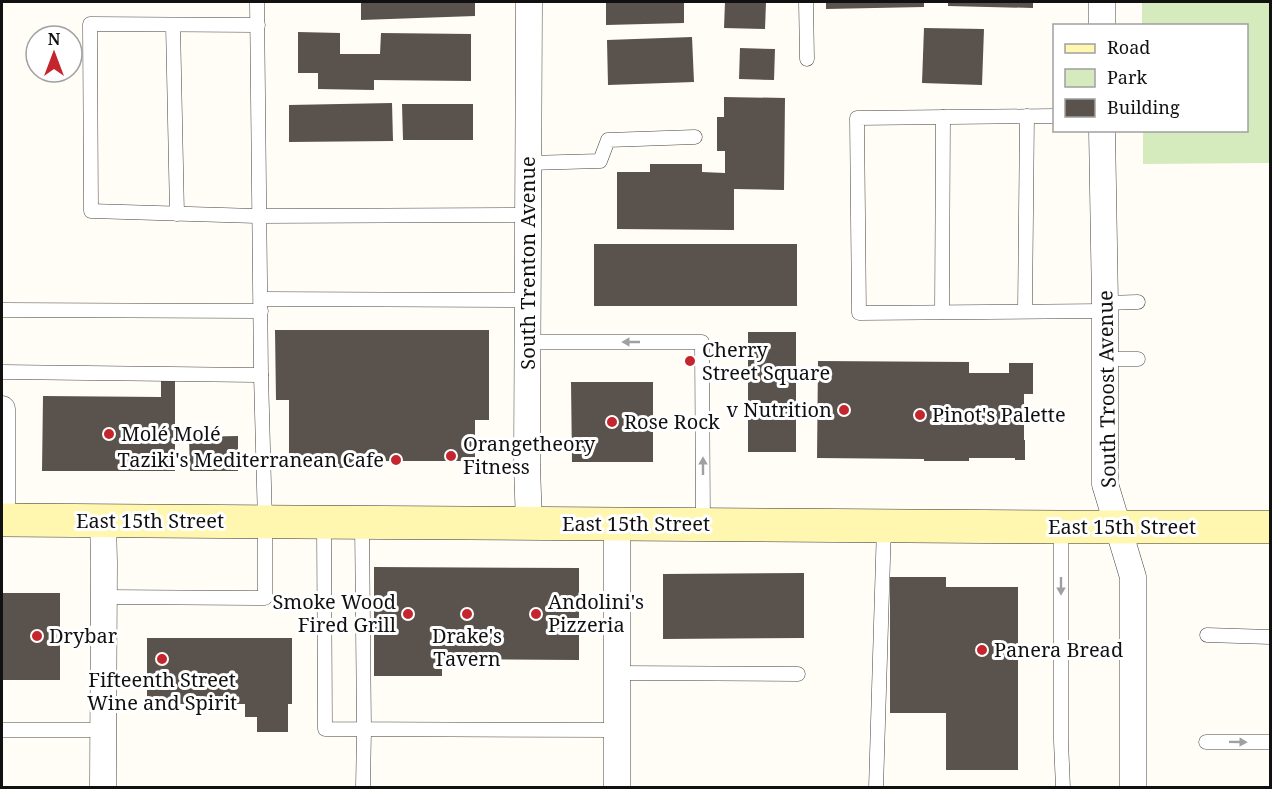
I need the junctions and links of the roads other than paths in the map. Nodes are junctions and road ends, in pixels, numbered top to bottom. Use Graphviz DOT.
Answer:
graph roads {
  1 [pos="257,2"];
  2 [pos="529,2"];
  3 [pos="806,2"];
  4 [pos="1102,2"];
  5 [pos="1102,24"];
  6 [pos="173,25"];
  7 [pos="258,25"];
  8 [pos="807,59"];
  9 [pos="1027,116"];
  10 [pos="1053,116"];
  11 [pos="943,117"];
  12 [pos="1102,132"];
  13 [pos="695,137"];
  14 [pos="529,163"];
  15 [pos="177,213"];
  16 [pos="528,214"];
  17 [pos="260,216"];
  18 [pos="528,300"];
  19 [pos="1138,302"];
  20 [pos="261,305"];
  21 [pos="1105,307"];
  22 [pos="2,310"];
  23 [pos="1025,311"];
  24 [pos="942,312"];
  25 [pos="528,342"];
  26 [pos="1105,359"];
  27 [pos="1138,359"];
  28 [pos="2,372"];
  29 [pos="261,375"];
  30 [pos="2,409"];
  31 [pos="2,520"];
  32 [pos="103,521"];
  33 [pos="265,522"];
  34 [pos="324,522"];
  35 [pos="363,522"];
  36 [pos="529,524"];
  37 [pos="616,524"];
  38 [pos="704,525"];
  39 [pos="884,526"];
  40 [pos="1061,527"];
  41 [pos="1117,527"];
  42 [pos="1270,527"];
  43 [pos="104,597"];
  44 [pos="1207,635"];
  45 [pos="1270,637"];
  46 [pos="617,673"];
  47 [pos="798,674"];
  48 [pos="2,729"];
  49 [pos="103,730"];
  50 [pos="364,730"];
  51 [pos="617,730"];
  52 [pos="1206,742"];
  53 [pos="1270,742"];
  54 [pos="103,788"];
  55 [pos="363,788"];
  56 [pos="617,788"];
  57 [pos="876,788"];
  58 [pos="1063,788"];
  59 [pos="1134,788"];
  1 -- 7 [label="lane"];
  2 -- 14 [label="street, South Trenton Avenue"];
  3 -- 8 [label="lane"];
  4 -- 5 [label="street"];
  6 -- 7 [label="lane"];
  6 -- 15 [label="lane"];
  6 -- 15 [label="lane"];
  7 -- 17 [label="lane"];
  9 -- 10 [label="lane"];
  9 -- 11 [label="lane"];
  9 -- 23 [label="lane"];
  11 -- 24 [label="lane"];
  11 -- 24 [label="lane"];
  12 -- 21 [label="street, South Troost Avenue"];
  13 -- 14 [label="lane"];
  14 -- 16 [label="street, South Trenton Avenue"];
  15 -- 17 [label="lane"];
  16 -- 17 [label="lane"];
  16 -- 18 [label="street, South Trenton Avenue"];
  17 -- 20 [label="lane"];
  18 -- 20 [label="lane"];
  18 -- 25 [label="street, South Trenton Avenue"];
  19 -- 21 [label="lane"];
  20 -- 22 [label="lane"];
  20 -- 29 [label="lane"];
  21 -- 23 [label="lane"];
  21 -- 26 [label="street, South Troost Avenue"];
  23 -- 24 [label="lane"];
  25 -- 36 [label="street, South Trenton Avenue"];
  38 -- 25 [label="lane, one-way"];
  26 -- 27 [label="lane"];
  26 -- 41 [label="street, South Troost Avenue"];
  28 -- 29 [label="lane"];
  29 -- 33 [label="lane"];
  30 -- 31 [label="street"];
  31 -- 32 [label="street, East 15th Street"];
  32 -- 33 [label="street, East 15th Street"];
  32 -- 43 [label="street"];
  33 -- 34 [label="street, East 15th Street"];
  33 -- 43 [label="lane"];
  34 -- 35 [label="street, East 15th Street"];
  34 -- 50 [label="lane"];
  35 -- 36 [label="street, East 15th Street"];
  35 -- 50 [label="lane"];
  36 -- 37 [label="street, East 15th Street"];
  37 -- 38 [label="street, East 15th Street"];
  37 -- 46 [label="street"];
  38 -- 39 [label="street, East 15th Street"];
  39 -- 40 [label="street, East 15th Street"];
  39 -- 57 [label="lane"];
  40 -- 41 [label="street, East 15th Street"];
  40 -- 58 [label="lane, one-way"];
  41 -- 42 [label="street, East 15th Street"];
  41 -- 59 [label="street, South Troost Avenue"];
  43 -- 49 [label="street"];
  44 -- 45 [label="lane"];
  46 -- 47 [label="lane"];
  46 -- 51 [label="street"];
  48 -- 49 [label="lane"];
  49 -- 54 [label="street"];
  50 -- 51 [label="lane"];
  50 -- 55 [label="lane"];
  51 -- 56 [label="street"];
  52 -- 53 [label="lane, one-way"];
}
